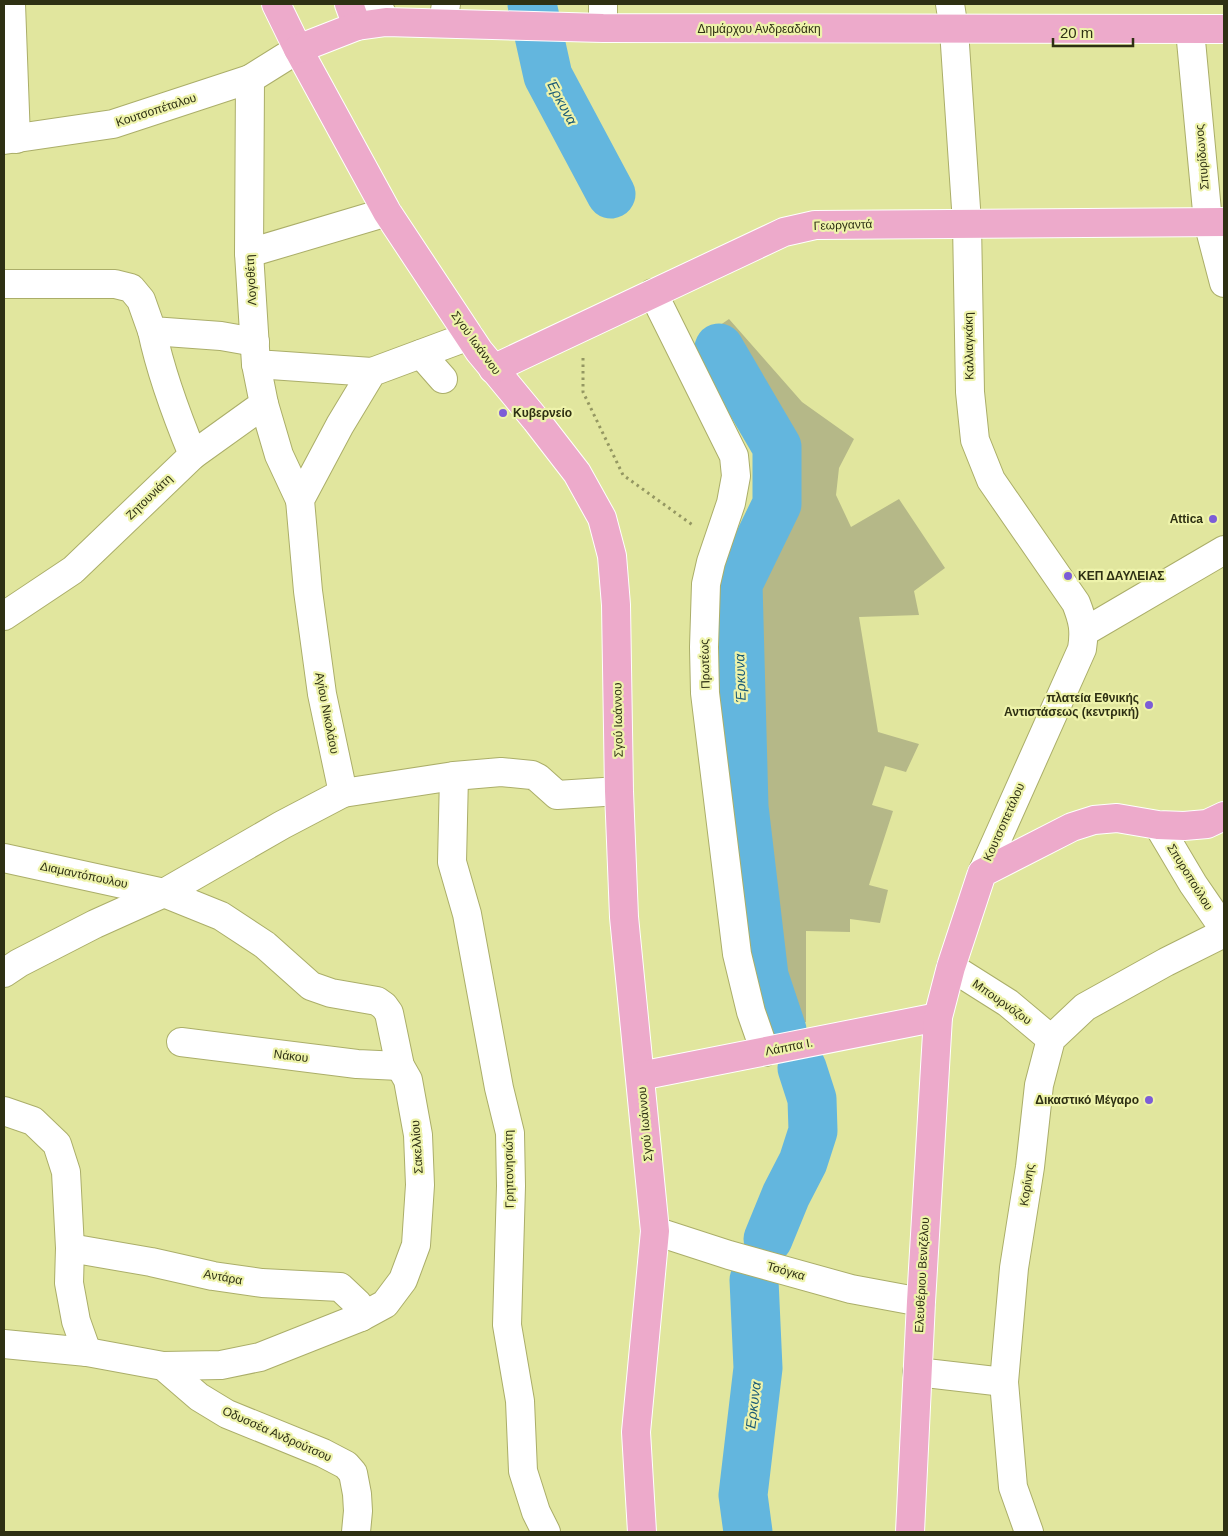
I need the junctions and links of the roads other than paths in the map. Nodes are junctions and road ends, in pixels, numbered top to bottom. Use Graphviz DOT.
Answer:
graph roads {
  1 [pos="11,4"];
  2 [pos="276,4"];
  3 [pos="382,13"];
  4 [pos="445,13"];
  5 [pos="353,15"];
  6 [pos="603,16"];
  7 [pos="952,17"];
  8 [pos="1224,29"];
  9 [pos="1190,30"];
  10 [pos="298,49"];
  11 [pos="250,79"];
  12 [pos="10,140"];
  13 [pos="387,212"];
  14 [pos="1216,222"];
  15 [pos="967,223"];
  16 [pos="249,253"];
  17 [pos="1224,283"];
  18 [pos="4,284"];
  19 [pos="653,293"];
  20 [pos="152,331"];
  21 [pos="470,336"];
  22 [pos="256,353"];
  23 [pos="421,354"];
  24 [pos="493,369"];
  25 [pos="372,372"];
  26 [pos="443,379"];
  27 [pos="264,404"];
  28 [pos="193,455"];
  29 [pos="300,500"];
  30 [pos="1224,550"];
  31 [pos="4,616"];
  32 [pos="1084,632"];
  33 [pos="454,776"];
  34 [pos="620,791"];
  35 [pos="343,793"];
  36 [pos="1224,816"];
  37 [pos="1158,825"];
  38 [pos="4,858"];
  39 [pos="982,873"];
  40 [pos="164,893"];
  41 [pos="1224,929"];
  42 [pos="1224,934"];
  43 [pos="951,967"];
  44 [pos="4,973"];
  45 [pos="938,1017"];
  46 [pos="1052,1039"];
  47 [pos="181,1042"];
  48 [pos="765,1052"];
  49 [pos="400,1066"];
  50 [pos="640,1076"];
  51 [pos="4,1111"];
  52 [pos="654,1231"];
  53 [pos="70,1248"];
  54 [pos="920,1302"];
  55 [pos="362,1317"];
  56 [pos="4,1344"];
  57 [pos="87,1352"];
  58 [pos="163,1366"];
  59 [pos="917,1372"];
  60 [pos="1004,1382"];
  61 [pos="356,1532"];
  62 [pos="546,1532"];
  63 [pos="642,1532"];
  64 [pos="910,1532"];
  65 [pos="1029,1532"];
  1 -- 12 [label="street"];
  2 -- 10 [label="main road, Σγού Ιωάννου"];
  3 -- 4 [label="main road, Δημάρχου Ανδρεαδάκη"];
  3 -- 5 [label="main road, Δημάρχου Ανδρεαδάκη"];
  4 -- 6 [label="main road, Δημάρχου Ανδρεαδάκη"];
  5 -- 10 [label="main road, Δημάρχου Ανδρεαδάκη"];
  6 -- 7 [label="main road, Δημάρχου Ανδρεαδάκη"];
  7 -- 9 [label="main road, Δημάρχου Ανδρεαδάκη"];
  7 -- 15 [label="street, Καλλιαγκάκη"];
  8 -- 9 [label="main road, Δημάρχου Ανδρεαδάκη"];
  9 -- 14 [label="street, Σπυρίδωνος"];
  10 -- 11 [label="street, Κουτσοπέταλου"];
  10 -- 13 [label="main road, Σγού Ιωάννου"];
  11 -- 12 [label="street, Κουτσοπέταλου"];
  11 -- 16 [label="street, Λογοθέτη"];
  13 -- 16 [label="street"];
  13 -- 21 [label="main road, Σγού Ιωάννου"];
  14 -- 15 [label="main road, Γεωργαντά"];
  14 -- 17 [label="street, Σπυρίδωνος"];
  15 -- 19 [label="main road, Γεωργαντά"];
  15 -- 32 [label="street, Καλλιαγκάκη"];
  16 -- 22 [label="street, Λογοθέτη"];
  18 -- 20 [label="street"];
  19 -- 24 [label="main road, Γεωργαντά"];
  19 -- 48 [label="street, Πρωτέως"];
  20 -- 22 [label="street"];
  20 -- 28 [label="street"];
  21 -- 23 [label="street"];
  21 -- 24 [label="main road, Σγού Ιωάννου"];
  22 -- 25 [label="street"];
  22 -- 27 [label="street"];
  23 -- 25 [label="street"];
  23 -- 26 [label="street"];
  24 -- 34 [label="main road, Σγού Ιωάννου"];
  25 -- 29 [label="street"];
  27 -- 28 [label="street, Ζητουνιάτη"];
  27 -- 29 [label="street"];
  28 -- 31 [label="street, Ζητουνιάτη"];
  29 -- 35 [label="street, Αγίου Νικολάου"];
  30 -- 32 [label="street"];
  32 -- 39 [label="street, Κουτσοπετάλου"];
  33 -- 34 [label="street"];
  33 -- 35 [label="street"];
  33 -- 62 [label="street, Γρηπονησιώτη"];
  34 -- 50 [label="main road, Σγού Ιωάννου"];
  35 -- 40 [label="street"];
  36 -- 37 [label="main road"];
  37 -- 39 [label="main road"];
  37 -- 41 [label="street, Σπυροπούλου"];
  38 -- 40 [label="street, Διαμαντόπουλου"];
  39 -- 43 [label="main road, Κουτσοπετάλου"];
  40 -- 44 [label="street"];
  40 -- 49 [label="street, Σακελλίου"];
  42 -- 46 [label="street"];
  43 -- 45 [label="main road, Κουτσοπετάλου"];
  43 -- 46 [label="street, Μπουρνόζου"];
  45 -- 48 [label="main road, Λάππα Ι."];
  45 -- 54 [label="main road, Ελευθέριου Βενιζέλου"];
  46 -- 60 [label="street, Κορίνης"];
  47 -- 49 [label="street, Νάκου"];
  48 -- 50 [label="main road, Λάππα Ι."];
  49 -- 55 [label="street, Σακελλίου"];
  50 -- 52 [label="main road, Σγού Ιωάννου"];
  51 -- 53 [label="street"];
  52 -- 54 [label="street, Τσόγκα"];
  52 -- 63 [label="main road, Σγού Ιωάννου"];
  53 -- 55 [label="street, Αντάρα"];
  53 -- 57 [label="street"];
  54 -- 59 [label="main road, Ελευθέριου Βενιζέλου"];
  55 -- 58 [label="street, Σακελλίου"];
  56 -- 57 [label="street, Οδυσσέα Ανδρούτσου"];
  57 -- 58 [label="street, Οδυσσέα Ανδρούτσου"];
  58 -- 61 [label="street, Οδυσσέα Ανδρούτσου"];
  59 -- 60 [label="street"];
  59 -- 64 [label="main road, Ελευθέριου Βενιζέλου"];
  60 -- 65 [label="street, Κορίνης"];
}
